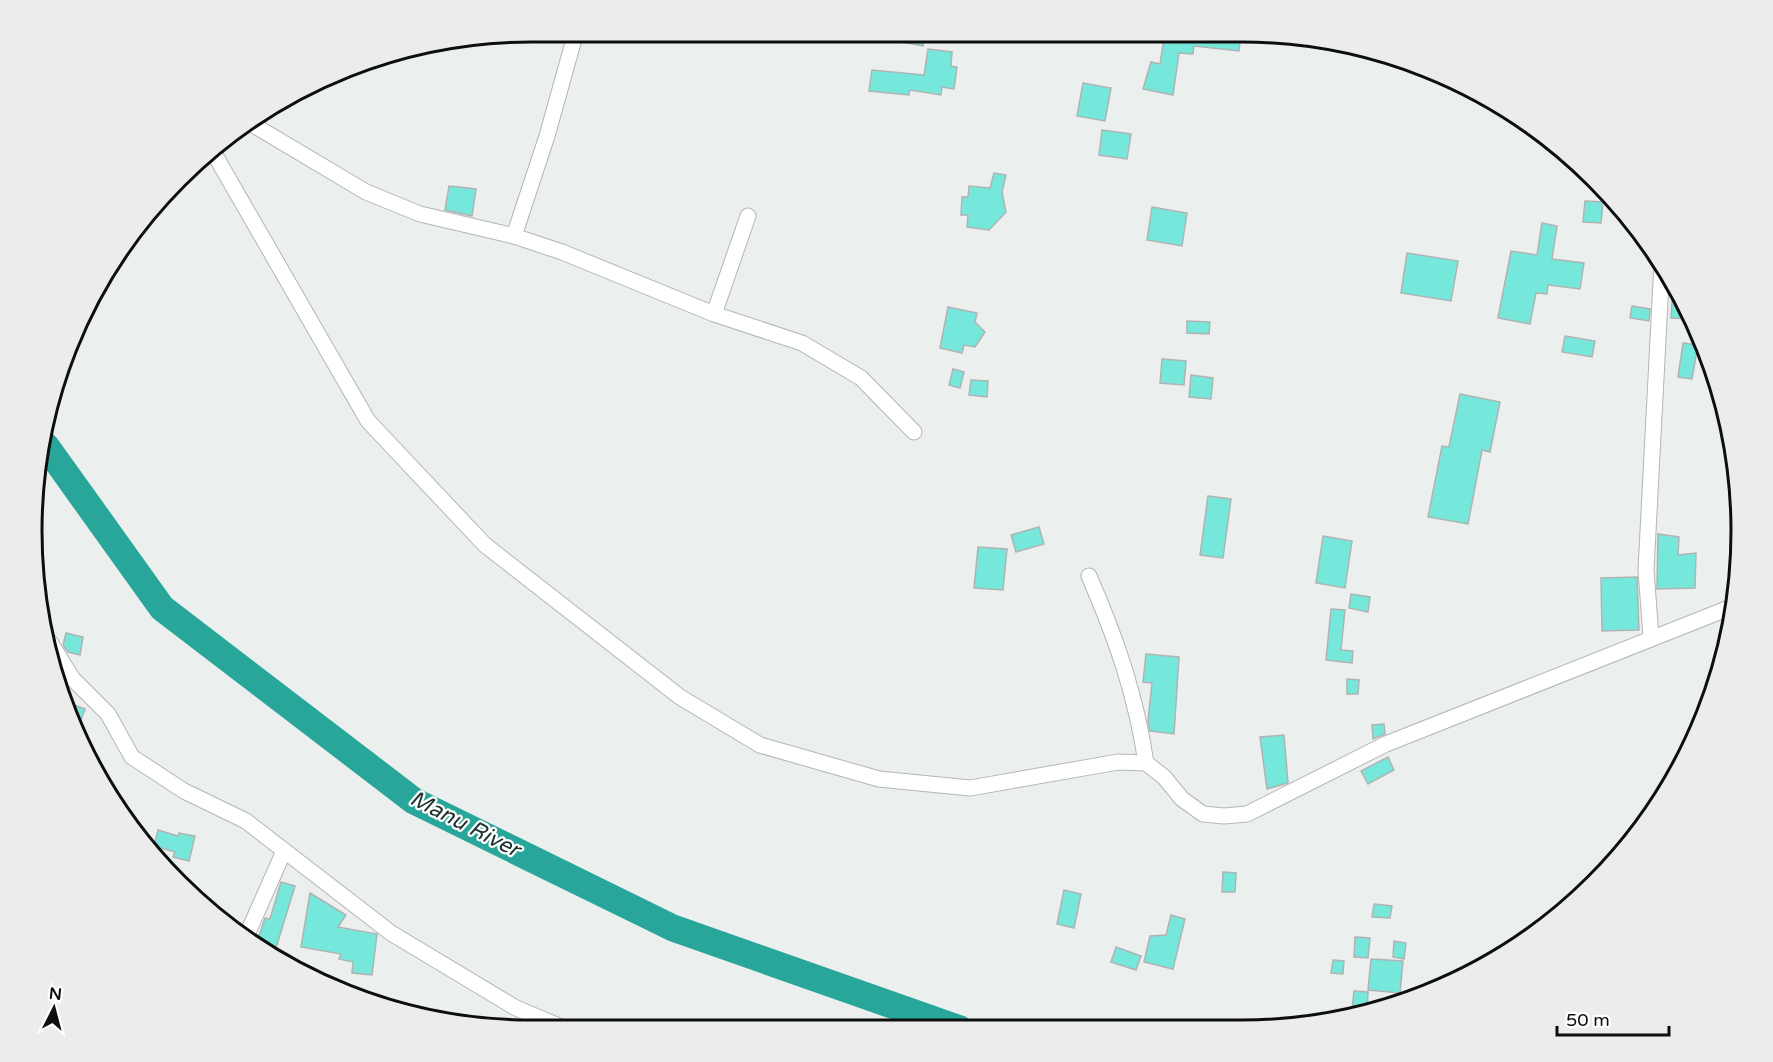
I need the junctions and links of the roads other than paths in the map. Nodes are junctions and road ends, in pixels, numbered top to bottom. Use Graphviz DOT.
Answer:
graph roads {
  1 [pos="573,42"];
  2 [pos="256,126"];
  3 [pos="216,157"];
  4 [pos="748,216"];
  5 [pos="514,236"];
  6 [pos="1661,280"];
  7 [pos="714,314"];
  8 [pos="914,432"];
  9 [pos="1089,576"];
  10 [pos="1725,609"];
  11 [pos="1651,637"];
  12 [pos="58,656"];
  13 [pos="1146,763"];
  14 [pos="284,851"];
  15 [pos="249,931"];
  16 [pos="545,1020"];
  1 -- 5 [label="street"];
  2 -- 5 [label="street"];
  3 -- 13 [label="street"];
  4 -- 7 [label="street"];
  5 -- 7 [label="street"];
  6 -- 11 [label="street"];
  7 -- 8 [label="street"];
  9 -- 13 [label="street"];
  10 -- 11 [label="street"];
  11 -- 13 [label="street"];
  12 -- 14 [label="street"];
  14 -- 15 [label="street"];
  14 -- 16 [label="street"];
}
